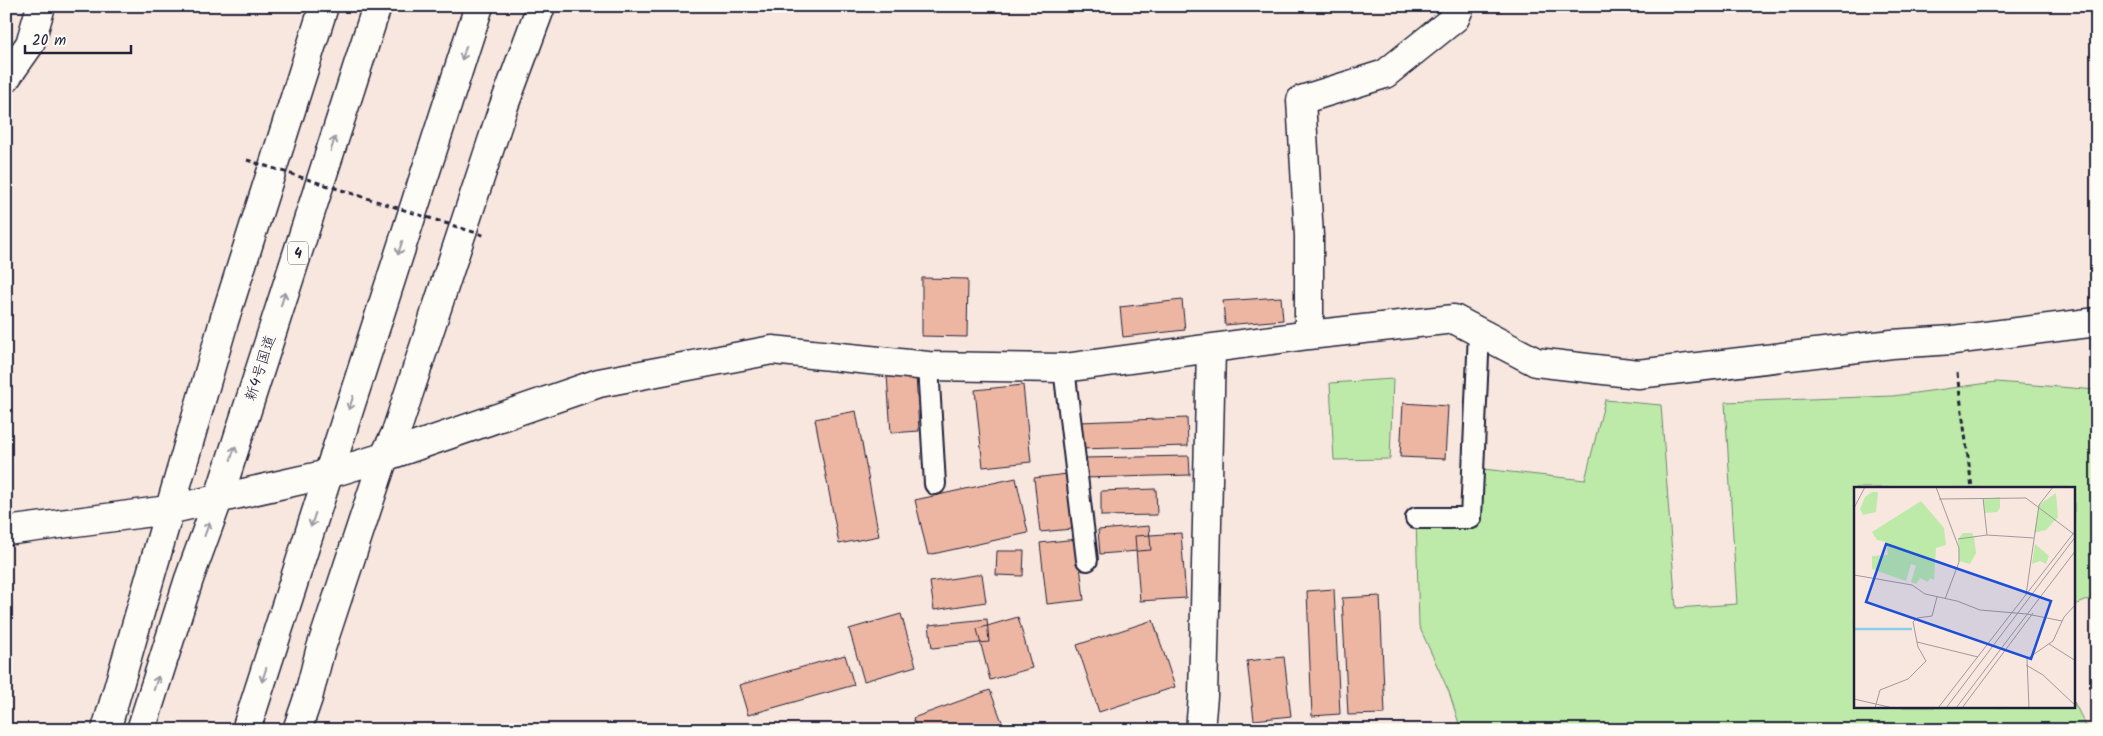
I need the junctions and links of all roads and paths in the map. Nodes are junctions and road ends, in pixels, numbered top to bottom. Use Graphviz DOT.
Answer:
graph roads {
  1 [pos="41,6"];
  2 [pos="324,6"];
  3 [pos="378,6"];
  4 [pos="479,6"];
  5 [pos="541,6"];
  6 [pos="1460,6"];
  7 [pos="6,78"];
  8 [pos="247,160"];
  9 [pos="486,236"];
  10 [pos="2097,322"];
  11 [pos="1479,332"];
  12 [pos="1309,335"];
  13 [pos="1953,340"];
  14 [pos="1210,348"];
  15 [pos="928,366"];
  16 [pos="1064,368"];
  17 [pos="384,457"];
  18 [pos="328,474"];
  19 [pos="935,484"];
  20 [pos="1972,487"];
  21 [pos="218,500"];
  22 [pos="168,510"];
  23 [pos="1416,518"];
  24 [pos="6,532"];
  25 [pos="1087,560"];
  26 [pos="308,698"];
  27 [pos="106,730"];
  28 [pos="141,730"];
  29 [pos="246,730"];
  30 [pos="297,730"];
  31 [pos="314,730"];
  32 [pos="1200,730"];
  1 -- 7 [label="main road"];
  2 -- 22 [label="main road"];
  21 -- 3 [label="main road, 新4号国道 / 4, one-way"];
  4 -- 18 [label="main road, one-way"];
  5 -- 17 [label="main road"];
  6 -- 12 [label="main road"];
  8 -- 9 [label="path, bridge"];
  10 -- 13 [label="main road"];
  11 -- 12 [label="main road"];
  11 -- 13 [label="main road"];
  11 -- 23 [label="lane"];
  12 -- 14 [label="main road"];
  13 -- 20 [label="path"];
  14 -- 16 [label="main road"];
  14 -- 32 [label="main road"];
  15 -- 16 [label="main road"];
  15 -- 17 [label="main road"];
  15 -- 19 [label="lane"];
  16 -- 25 [label="lane"];
  17 -- 18 [label="main road"];
  17 -- 26 [label="main road"];
  18 -- 21 [label="main road"];
  18 -- 29 [label="main road, one-way"];
  21 -- 22 [label="main road"];
  28 -- 21 [label="main road, 新4号国道 / 4, one-way"];
  22 -- 24 [label="main road"];
  22 -- 27 [label="main road"];
  26 -- 30 [label="main road"];
  26 -- 31 [label="main road"];
}
